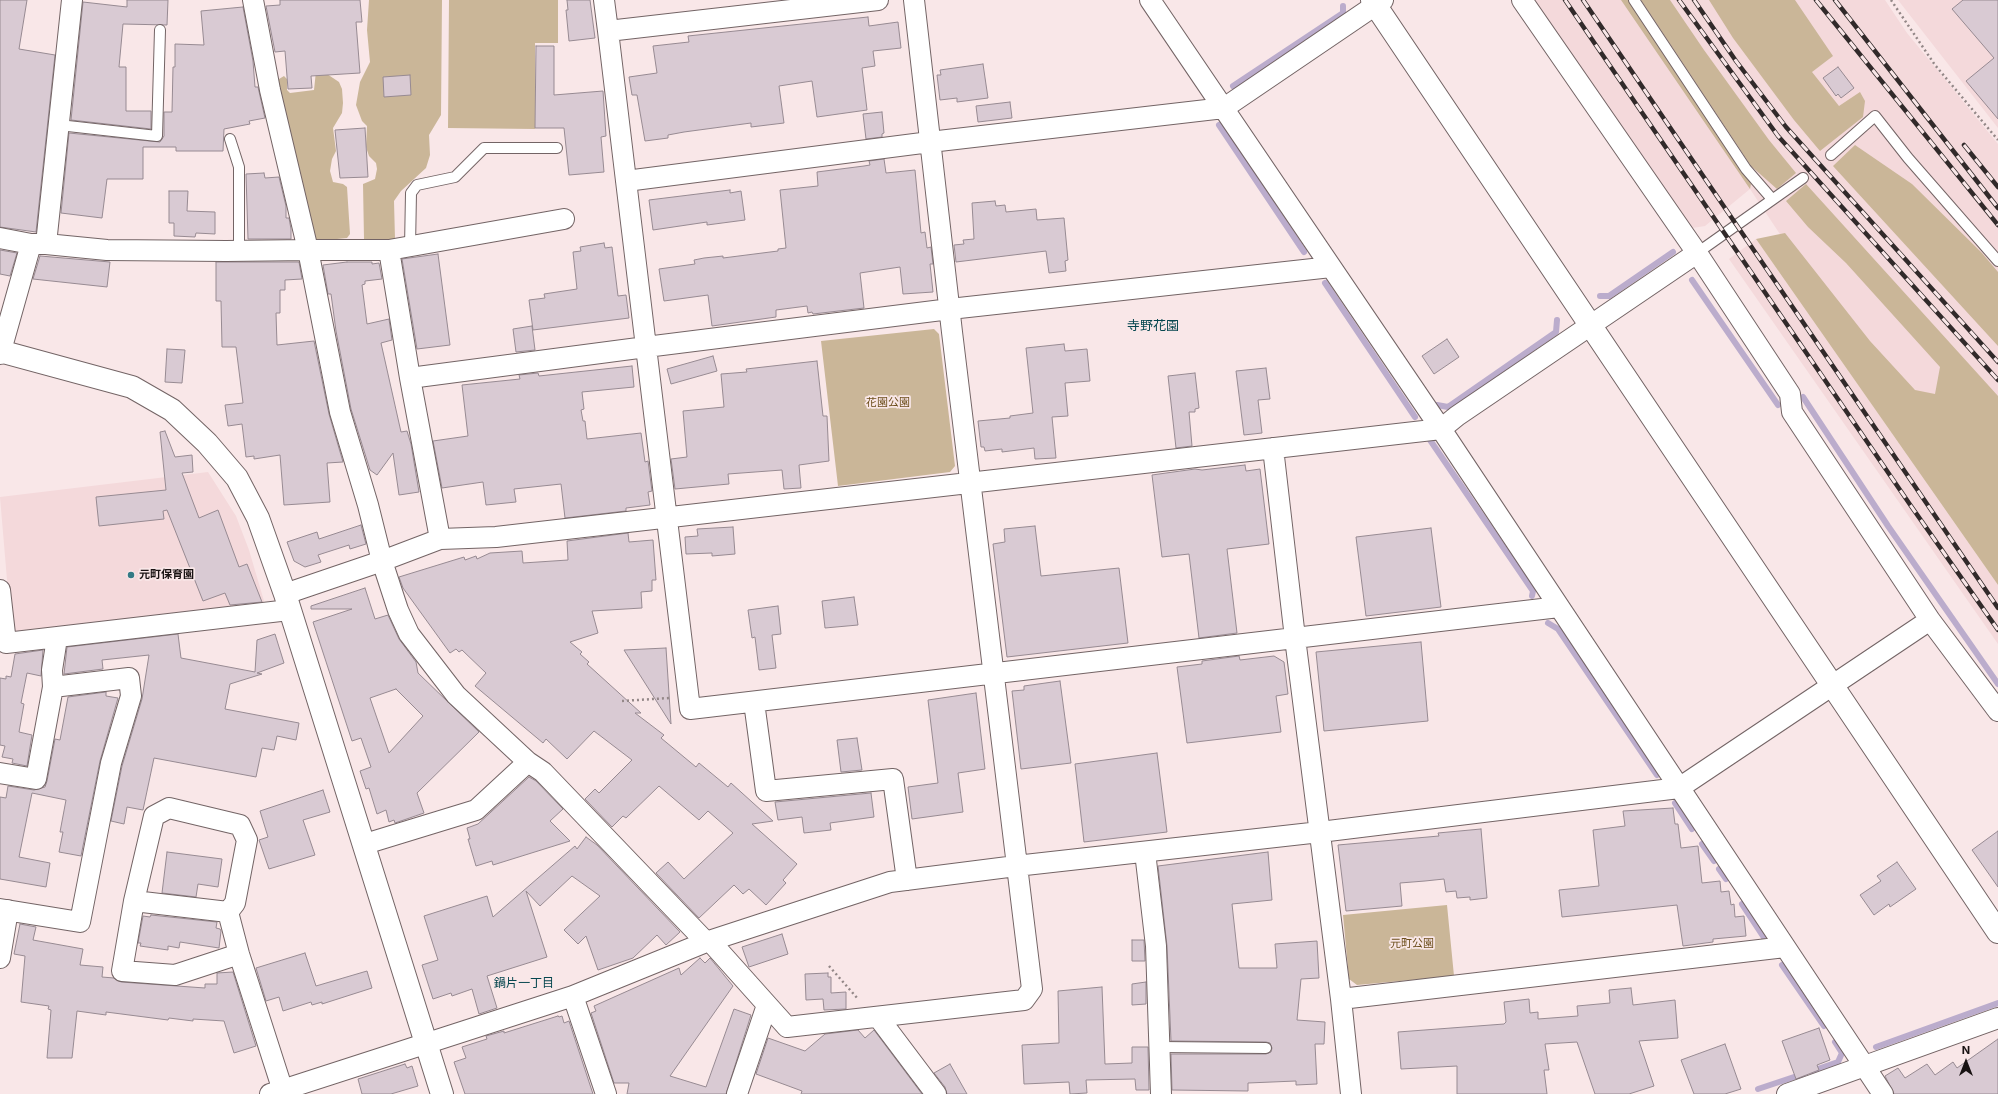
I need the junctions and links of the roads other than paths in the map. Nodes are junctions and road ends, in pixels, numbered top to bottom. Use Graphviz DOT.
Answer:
graph roads {
  1 [pos="72,0"];
  2 [pos="252,0"];
  3 [pos="604,0"];
  4 [pos="878,0"];
  5 [pos="914,0"];
  6 [pos="1150,0"];
  7 [pos="1522,0"];
  8 [pos="1634,0"];
  9 [pos="1377,2"];
  10 [pos="160,30"];
  11 [pos="608,31"];
  12 [pos="1224,108"];
  13 [pos="59,125"];
  14 [pos="230,139"];
  15 [pos="930,142"];
  16 [pos="557,148"];
  17 [pos="1831,155"];
  18 [pos="1803,178"];
  19 [pos="626,181"];
  20 [pos="1772,199"];
  21 [pos="564,219"];
  22 [pos="0,238"];
  23 [pos="39,244"];
  24 [pos="410,247"];
  25 [pos="308,250"];
  26 [pos="390,250"];
  27 [pos="239,252"];
  28 [pos="1697,253"];
  29 [pos="1998,261"];
  30 [pos="1331,267"];
  31 [pos="950,309"];
  32 [pos="1590,326"];
  33 [pos="646,347"];
  34 [pos="0,352"];
  35 [pos="410,378"];
  36 [pos="1441,429"];
  37 [pos="1273,448"];
  38 [pos="971,483"];
  39 [pos="667,518"];
  40 [pos="440,539"];
  41 [pos="382,561"];
  42 [pos="0,590"];
  43 [pos="287,602"];
  44 [pos="1559,607"];
  45 [pos="1930,620"];
  46 [pos="57,638"];
  47 [pos="1295,638"];
  48 [pos="993,674"];
  49 [pos="1832,686"];
  50 [pos="53,687"];
  51 [pos="754,702"];
  52 [pos="1998,711"];
  53 [pos="528,762"];
  54 [pos="0,773"];
  55 [pos="1679,788"];
  56 [pos="1320,832"];
  57 [pos="365,844"];
  58 [pos="1145,852"];
  59 [pos="1016,866"];
  60 [pos="907,880"];
  61 [pos="134,900"];
  62 [pos="4,909"];
  63 [pos="228,912"];
  64 [pos="1998,932"];
  65 [pos="708,942"];
  66 [pos="1785,947"];
  67 [pos="239,954"];
  68 [pos="0,958"];
  69 [pos="574,996"];
  70 [pos="1341,999"];
  71 [pos="767,1006"];
  72 [pos="877,1018"];
  73 [pos="1998,1018"];
  74 [pos="426,1044"];
  75 [pos="1159,1047"];
  76 [pos="1266,1048"];
  77 [pos="1865,1067"];
  78 [pos="279,1093"];
  79 [pos="442,1094"];
  80 [pos="606,1094"];
  81 [pos="737,1094"];
  82 [pos="936,1094"];
  83 [pos="1161,1094"];
  84 [pos="1351,1094"];
  85 [pos="1787,1094"];
  86 [pos="1883,1094"];
  1 -- 13 [label="street"];
  2 -- 25 [label="street"];
  3 -- 11 [label="street"];
  4 -- 11 [label="street"];
  5 -- 15 [label="street"];
  6 -- 12 [label="street"];
  7 -- 28 [label="street"];
  8 -- 20 [label="lane"];
  9 -- 12 [label="street"];
  9 -- 32 [label="street"];
  10 -- 13 [label="lane"];
  11 -- 19 [label="street"];
  12 -- 15 [label="street"];
  12 -- 30 [label="street"];
  13 -- 23 [label="street"];
  14 -- 27 [label="lane"];
  15 -- 19 [label="street"];
  15 -- 31 [label="street"];
  16 -- 24 [label="lane"];
  17 -- 29 [label="lane"];
  18 -- 20 [label="lane"];
  19 -- 33 [label="street"];
  20 -- 28 [label="lane"];
  21 -- 24 [label="street"];
  22 -- 23 [label="street"];
  23 -- 27 [label="street"];
  23 -- 34 [label="street"];
  24 -- 26 [label="street"];
  25 -- 26 [label="street"];
  25 -- 27 [label="street"];
  25 -- 41 [label="street"];
  26 -- 35 [label="street"];
  28 -- 32 [label="street"];
  28 -- 45 [label="street"];
  30 -- 31 [label="street"];
  30 -- 36 [label="street"];
  31 -- 33 [label="street"];
  31 -- 38 [label="street"];
  32 -- 36 [label="street"];
  32 -- 49 [label="street"];
  33 -- 35 [label="street"];
  33 -- 39 [label="street"];
  34 -- 43 [label="street"];
  35 -- 40 [label="street"];
  36 -- 37 [label="street"];
  36 -- 44 [label="street"];
  37 -- 38 [label="street"];
  37 -- 47 [label="street"];
  38 -- 39 [label="street"];
  38 -- 48 [label="street"];
  39 -- 40 [label="street"];
  39 -- 51 [label="street"];
  40 -- 41 [label="street"];
  41 -- 43 [label="street"];
  41 -- 53 [label="street"];
  42 -- 46 [label="street"];
  43 -- 46 [label="street"];
  43 -- 57 [label="street"];
  44 -- 47 [label="street"];
  44 -- 55 [label="street"];
  45 -- 49 [label="street"];
  45 -- 52 [label="street"];
  46 -- 50 [label="street"];
  47 -- 48 [label="street"];
  47 -- 56 [label="street"];
  48 -- 51 [label="street"];
  48 -- 59 [label="street"];
  49 -- 55 [label="street"];
  49 -- 64 [label="street"];
  50 -- 54 [label="street"];
  50 -- 62 [label="street"];
  51 -- 60 [label="street"];
  53 -- 57 [label="street"];
  53 -- 65 [label="street"];
  55 -- 56 [label="street"];
  55 -- 66 [label="street"];
  56 -- 58 [label="street"];
  56 -- 70 [label="street"];
  57 -- 74 [label="street"];
  58 -- 59 [label="street"];
  58 -- 75 [label="street"];
  59 -- 60 [label="street"];
  59 -- 72 [label="street"];
  60 -- 65 [label="street"];
  61 -- 63 [label="street"];
  61 -- 63 [label="street"];
  61 -- 67 [label="street"];
  62 -- 68 [label="street"];
  63 -- 67 [label="street"];
  65 -- 69 [label="street"];
  65 -- 71 [label="street"];
  66 -- 70 [label="street"];
  66 -- 77 [label="street"];
  67 -- 78 [label="street"];
  69 -- 74 [label="street"];
  69 -- 80 [label="street"];
  70 -- 84 [label="street"];
  71 -- 72 [label="street"];
  71 -- 81 [label="street"];
  72 -- 82 [label="street"];
  73 -- 77 [label="street"];
  74 -- 78 [label="street"];
  74 -- 79 [label="street"];
  75 -- 76 [label="lane"];
  75 -- 83 [label="street"];
  77 -- 85 [label="street"];
  77 -- 86 [label="street"];
}
